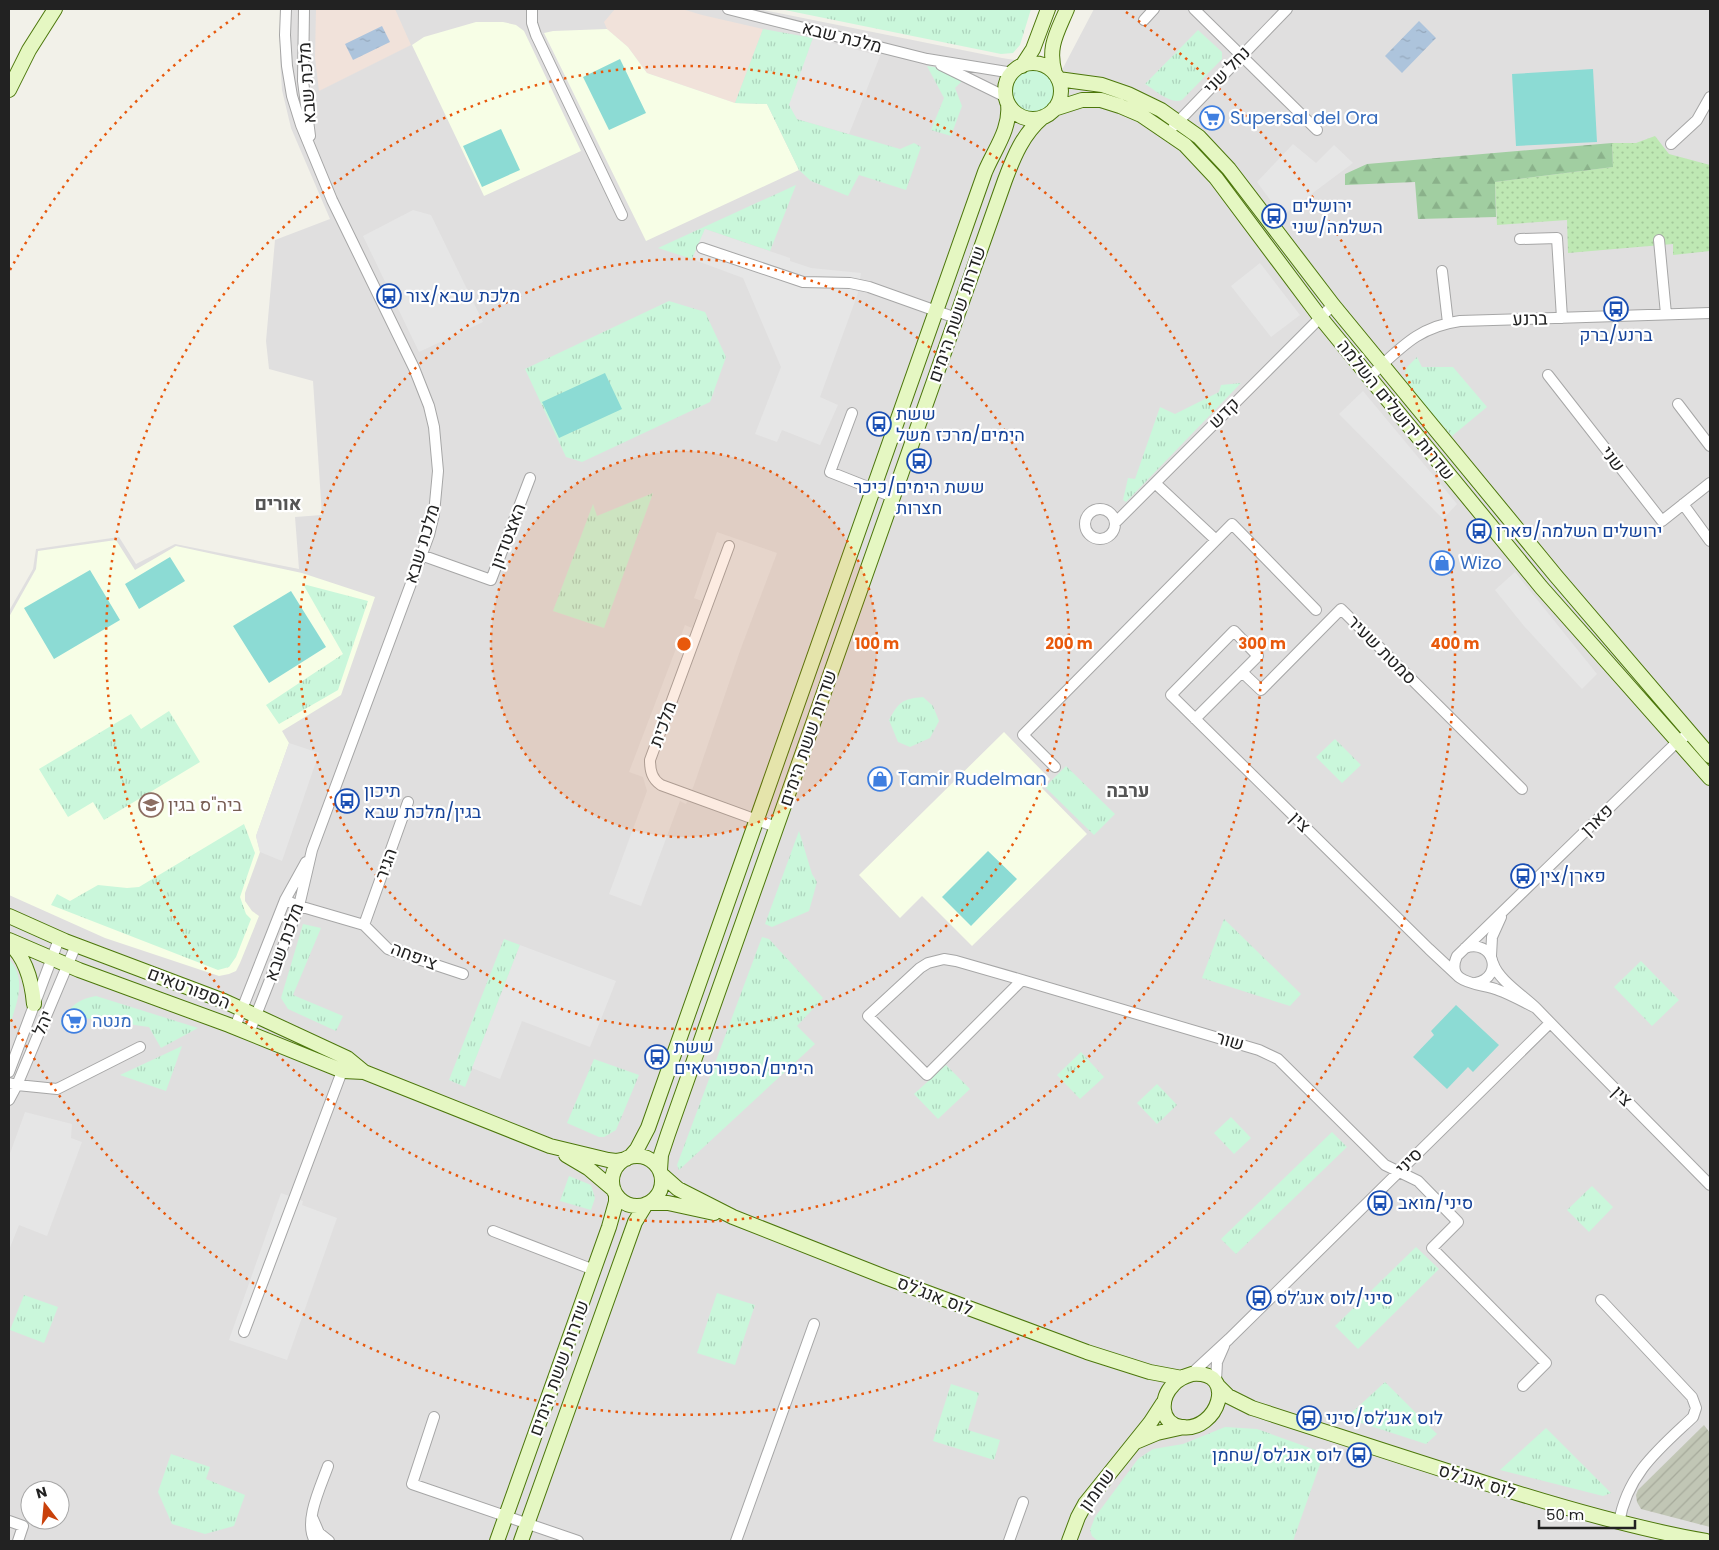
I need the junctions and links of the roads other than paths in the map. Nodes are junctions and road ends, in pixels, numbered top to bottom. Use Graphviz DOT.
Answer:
graph roads {
  1 [pos="54,9"];
  2 [pos="286,9"];
  3 [pos="304,9"];
  4 [pos="532,9"];
  5 [pos="728,9"];
  6 [pos="1067,9"];
  7 [pos="1154,9"];
  8 [pos="1194,9"];
  9 [pos="1287,9"];
  10 [pos="1047,10"];
  11 [pos="1144,20"];
  12 [pos="1241,55"];
  13 [pos="927,59"];
  14 [pos="1017,70"];
  15 [pos="1056,76"];
  16 [pos="9,90"];
  17 [pos="1710,97"];
  18 [pos="1007,101"];
  19 [pos="1049,113"];
  20 [pos="1178,121"];
  21 [pos="1317,130"];
  22 [pos="1168,133"];
  23 [pos="1671,144"];
  24 [pos="315,156"];
  25 [pos="622,216"];
  26 [pos="1520,239"];
  27 [pos="1659,240"];
  28 [pos="702,248"];
  29 [pos="1442,271"];
  30 [pos="1333,305"];
  31 [pos="936,311"];
  32 [pos="1710,313"];
  33 [pos="1666,314"];
  34 [pos="1320,317"];
  35 [pos="956,318"];
  36 [pos="1562,318"];
  37 [pos="1448,323"];
  38 [pos="1382,365"];
  39 [pos="1548,375"];
  40 [pos="1369,377"];
  41 [pos="1678,404"];
  42 [pos="852,413"];
  43 [pos="1710,446"];
  44 [pos="530,478"];
  45 [pos="1155,483"];
  46 [pos="1710,483"];
  47 [pos="873,489"];
  48 [pos="893,497"];
  49 [pos="1683,504"];
  50 [pos="1115,523"];
  51 [pos="1216,540"];
  52 [pos="1710,541"];
  53 [pos="729,546"];
  54 [pos="422,555"];
  55 [pos="1316,610"];
  56 [pos="1242,672"];
  57 [pos="1195,719"];
  58 [pos="1690,732"];
  59 [pos="1678,742"];
  60 [pos="1710,756"];
  61 [pos="1055,767"];
  62 [pos="1710,778"];
  63 [pos="1522,789"];
  64 [pos="408,802"];
  65 [pos="757,819"];
  66 [pos="776,827"];
  67 [pos="312,850"];
  68 [pos="285,900"];
  69 [pos="299,906"];
  70 [pos="1506,909"];
  71 [pos="9,916"];
  72 [pos="364,925"];
  73 [pos="59,939"];
  74 [pos="9,941"];
  75 [pos="76,945"];
  76 [pos="1429,949"];
  77 [pos="1462,950"];
  78 [pos="50,959"];
  79 [pos="1492,960"];
  80 [pos="67,966"];
  81 [pos="463,974"];
  82 [pos="1459,977"];
  83 [pos="1022,980"];
  84 [pos="1473,984"];
  85 [pos="34,1004"];
  86 [pos="1534,1007"];
  87 [pos="242,1009"];
  88 [pos="256,1016"];
  89 [pos="1550,1023"];
  90 [pos="235,1027"];
  91 [pos="250,1033"];
  92 [pos="140,1047"];
  93 [pos="345,1064"];
  94 [pos="9,1072"];
  95 [pos="13,1084"];
  96 [pos="9,1100"];
  97 [pos="550,1146"];
  98 [pos="628,1158"];
  99 [pos="1399,1171"];
  100 [pos="661,1172"];
  101 [pos="1710,1185"];
  102 [pos="615,1192"];
  103 [pos="648,1203"];
  104 [pos="733,1217"];
  105 [pos="493,1231"];
  106 [pos="594,1270"];
  107 [pos="1601,1300"];
  108 [pos="814,1324"];
  109 [pos="244,1332"];
  110 [pos="1226,1341"];
  111 [pos="1139,1369"];
  112 [pos="1186,1376"];
  113 [pos="1217,1384"];
  114 [pos="1523,1386"];
  115 [pos="1164,1400"];
  116 [pos="1252,1408"];
  117 [pos="1211,1415"];
  118 [pos="434,1416"];
  119 [pos="1185,1427"];
  120 [pos="1133,1444"];
  121 [pos="328,1466"];
  122 [pos="1023,1502"];
  123 [pos="312,1514"];
  124 [pos="506,1516"];
  125 [pos="9,1522"];
  126 [pos="1619,1522"];
  127 [pos="527,1524"];
  128 [pos="18,1541"];
  129 [pos="315,1541"];
  130 [pos="329,1541"];
  131 [pos="497,1541"];
  132 [pos="521,1541"];
  133 [pos="578,1541"];
  134 [pos="736,1541"];
  135 [pos="1009,1541"];
  136 [pos="1069,1541"];
  137 [pos="1706,1541"];
  1 -- 16 [label="street"];
  2 -- 24 [label="street, מלכת שבא"];
  3 -- 24 [label="street, מלכת שבא"];
  4 -- 25 [label="street"];
  5 -- 13 [label="street, מלכת שבא"];
  6 -- 15 [label="street"];
  7 -- 11 [label="street"];
  8 -- 12 [label="street"];
  9 -- 12 [label="street, נחל שני"];
  10 -- 14 [label="street"];
  12 -- 20 [label="street, נחל שני"];
  12 -- 21 [label="street"];
  13 -- 14 [label="street, מלכת שבא"];
  13 -- 18 [label="street, מלכת שבא"];
  14 -- 15 [label="street"];
  14 -- 18 [label="street"];
  15 -- 19 [label="street"];
  15 -- 20 [label="street, שדרות ירושלים השלמה"];
  17 -- 23 [label="street"];
  18 -- 19 [label="street"];
  18 -- 31 [label="street, שדרות ששת הימים"];
  19 -- 22 [label="street, שדרות ירושלים השלמה"];
  19 -- 35 [label="street, שדרות ששת הימים"];
  20 -- 22 [label="street, נחל שני"];
  20 -- 30 [label="street, שדרות ירושלים השלמה"];
  22 -- 34 [label="street, שדרות ירושלים השלמה"];
  24 -- 54 [label="street, מלכת שבא"];
  26 -- 36 [label="street"];
  27 -- 33 [label="street"];
  28 -- 31 [label="street"];
  29 -- 37 [label="street"];
  30 -- 34 [label="street, קדש"];
  30 -- 38 [label="street, שדרות ירושלים השלמה"];
  31 -- 35 [label="street"];
  31 -- 47 [label="street, שדרות ששת הימים"];
  32 -- 33 [label="street, ברנע"];
  33 -- 36 [label="street, ברנע"];
  34 -- 40 [label="street, שדרות ירושלים השלמה"];
  34 -- 45 [label="street, קדש"];
  35 -- 48 [label="street, שדרות ששת הימים"];
  36 -- 37 [label="street, ברנע"];
  37 -- 38 [label="street, ברנע"];
  38 -- 40 [label="street, ברנע"];
  38 -- 58 [label="street, שדרות ירושלים השלמה"];
  39 -- 49 [label="street, שני"];
  40 -- 59 [label="street, שדרות ירושלים השלמה"];
  41 -- 43 [label="street"];
  42 -- 47 [label="street"];
  44 -- 54 [label="street, האצטדיון"];
  45 -- 50 [label="street, קדש"];
  45 -- 51 [label="street"];
  46 -- 49 [label="street, שני"];
  47 -- 48 [label="street"];
  47 -- 65 [label="street, שדרות ששת הימים"];
  48 -- 66 [label="street, שדרות ששת הימים"];
  49 -- 52 [label="street"];
  51 -- 55 [label="street"];
  51 -- 61 [label="street"];
  53 -- 65 [label="street, מלכית"];
  54 -- 67 [label="street, מלכת שבא"];
  56 -- 57 [label="street"];
  56 -- 57 [label="street, צין"];
  56 -- 63 [label="street, סמטת שעיר"];
  57 -- 76 [label="street, צין"];
  58 -- 59 [label="street, פארן"];
  58 -- 60 [label="street, שדרות ירושלים השלמה"];
  59 -- 62 [label="street, שדרות ירושלים השלמה"];
  59 -- 70 [label="street, פארן"];
  64 -- 72 [label="street, הגיר"];
  65 -- 66 [label="street, מלכית"];
  65 -- 98 [label="street, שדרות ששת הימים"];
  66 -- 100 [label="street, שדרות ששת הימים"];
  67 -- 68 [label="street, מלכת שבא"];
  67 -- 69 [label="street, מלכת שבא"];
  68 -- 69 [label="street, ציפחה"];
  68 -- 87 [label="street, מלכת שבא"];
  69 -- 72 [label="street, ציפחה"];
  69 -- 88 [label="street, מלכת שבא"];
  70 -- 77 [label="street, פארן"];
  70 -- 79 [label="street, פארן"];
  71 -- 73 [label="street, הספורטאים"];
  72 -- 81 [label="street, ציפחה"];
  73 -- 75 [label="street, הספורטאים"];
  73 -- 78 [label="street, יהל"];
  74 -- 78 [label="street, הספורטאים"];
  74 -- 85 [label="street"];
  75 -- 80 [label="street, יהל"];
  75 -- 87 [label="street, הספורטאים"];
  76 -- 77 [label="street"];
  76 -- 82 [label="street, צין"];
  77 -- 79 [label="street"];
  77 -- 82 [label="street"];
  78 -- 80 [label="street, הספורטאים"];
  78 -- 85 [label="street, יהל"];
  79 -- 84 [label="street"];
  79 -- 86 [label="street, צין"];
  80 -- 90 [label="street, הספורטאים"];
  80 -- 95 [label="street, יהל"];
  82 -- 84 [label="street"];
  83 -- 83 [label="street, שור"];
  83 -- 99 [label="street, שור"];
  84 -- 86 [label="street, צין"];
  85 -- 94 [label="street, יהל"];
  86 -- 89 [label="street, צין"];
  87 -- 88 [label="street, הספורטאים"];
  87 -- 90 [label="street, מלכת שבא"];
  88 -- 91 [label="street, מלכת שבא"];
  88 -- 93 [label="street, הספורטאים"];
  89 -- 99 [label="street, סיני"];
  89 -- 101 [label="street, צין"];
  90 -- 91 [label="street, הספורטאים"];
  91 -- 93 [label="street, הספורטאים"];
  92 -- 95 [label="street"];
  93 -- 97 [label="street, הספורטאים"];
  93 -- 109 [label="street"];
  95 -- 96 [label="street, יהל"];
  97 -- 98 [label="street, הספורטאים"];
  97 -- 102 [label="street, הספורטאים"];
  98 -- 100 [label="street"];
  98 -- 102 [label="street"];
  99 -- 110 [label="street, סיני"];
  99 -- 114 [label="street, שור"];
  100 -- 103 [label="street"];
  100 -- 104 [label="street, לוס אנג'לס"];
  102 -- 103 [label="street"];
  102 -- 106 [label="street, שדרות ששת הימים"];
  103 -- 104 [label="street, לוס אנג'לס"];
  103 -- 127 [label="street, שדרות ששת הימים"];
  104 -- 111 [label="street, לוס אנג'לס"];
  105 -- 106 [label="street"];
  106 -- 124 [label="street, שדרות ששת הימים"];
  107 -- 126 [label="street"];
  108 -- 134 [label="street"];
  110 -- 112 [label="street, סיני"];
  110 -- 113 [label="street, סיני"];
  111 -- 112 [label="street, לוס אנג'לס"];
  111 -- 115 [label="street, לוס אנג'לס"];
  112 -- 113 [label="street"];
  112 -- 115 [label="street"];
  113 -- 116 [label="street, לוס אנג'לס"];
  113 -- 117 [label="street"];
  115 -- 119 [label="street"];
  115 -- 120 [label="street, שחמון"];
  116 -- 117 [label="street, לוס אנג'לס"];
  116 -- 126 [label="street, לוס אנג'לס"];
  117 -- 119 [label="street"];
  118 -- 124 [label="street"];
  119 -- 120 [label="street, שחמון"];
  120 -- 136 [label="street, שחמון"];
  121 -- 123 [label="street"];
  122 -- 135 [label="street"];
  123 -- 129 [label="street"];
  123 -- 130 [label="street"];
  124 -- 127 [label="street"];
  124 -- 131 [label="street, שדרות ששת הימים"];
  125 -- 128 [label="street"];
  126 -- 137 [label="street, לוס אנג'לס"];
  127 -- 132 [label="street, שדרות ששת הימים"];
  127 -- 133 [label="street"];
}
